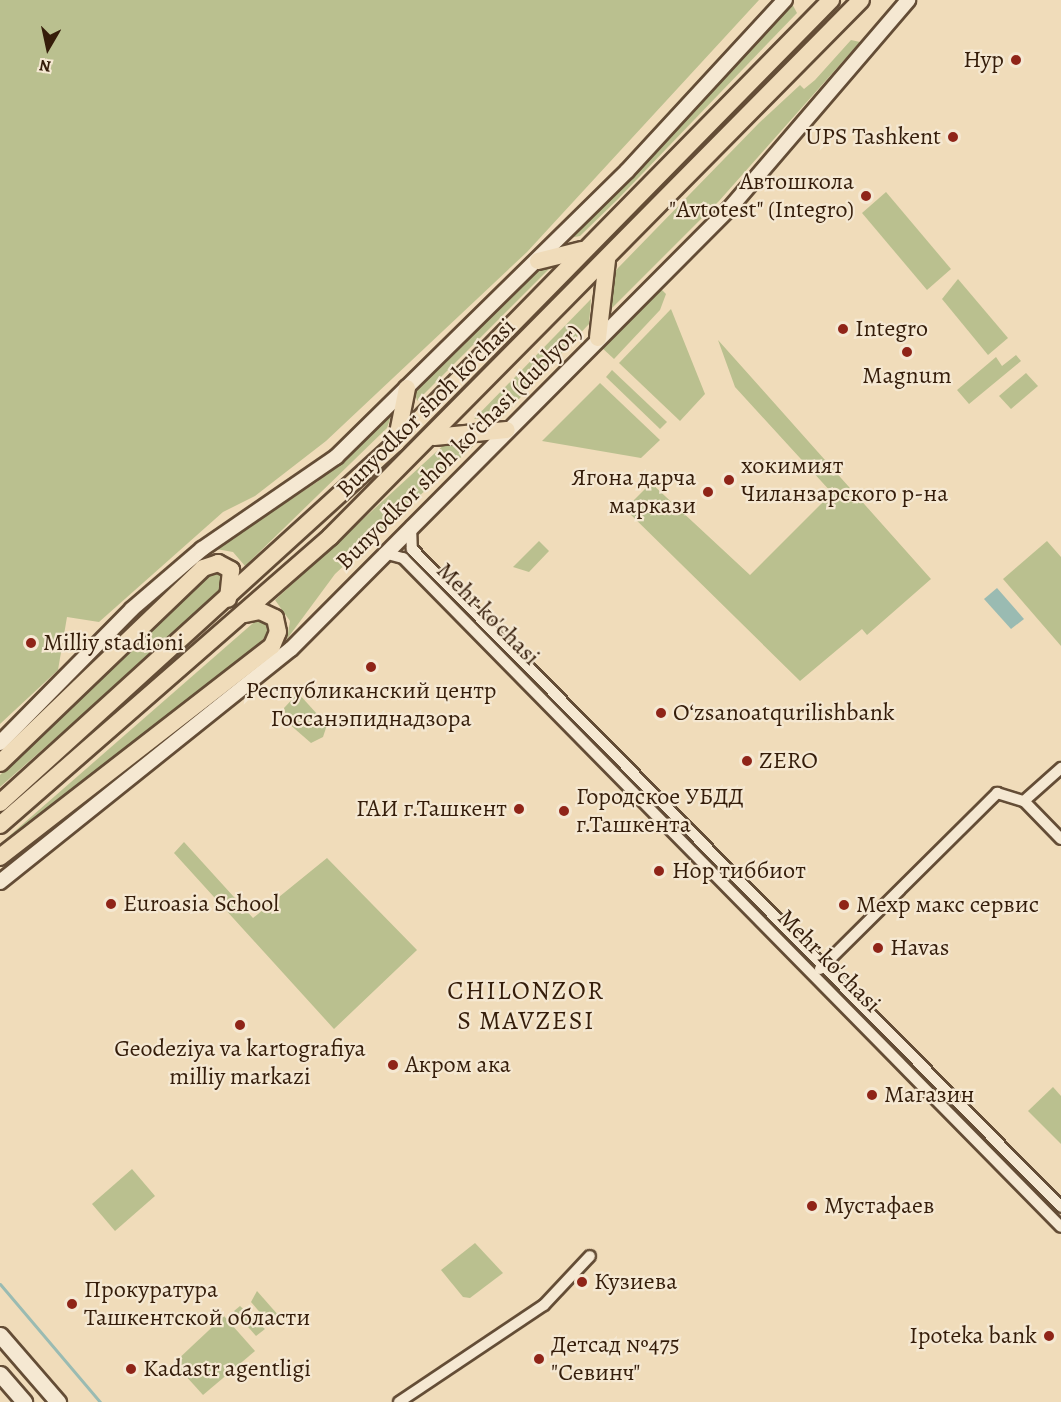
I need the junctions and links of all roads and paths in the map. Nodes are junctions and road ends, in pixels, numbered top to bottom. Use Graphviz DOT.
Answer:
graph roads {
  1 [pos="785,0"];
  2 [pos="831,0"];
  3 [pos="861,0"];
  4 [pos="908,0"];
  5 [pos="582,250"];
  6 [pos="607,260"];
  7 [pos="538,261"];
  8 [pos="598,338"];
  9 [pos="407,388"];
  10 [pos="507,430"];
  11 [pos="434,437"];
  12 [pos="396,443"];
  13 [pos="412,525"];
  14 [pos="412,549"];
  15 [pos="384,553"];
  16 [pos="403,558"];
  17 [pos="228,598"];
  18 [pos="244,614"];
  19 [pos="0,742"];
  20 [pos="0,763"];
  21 [pos="1061,768"];
  22 [pos="52,769"];
  23 [pos="660,801"];
  24 [pos="1024,801"];
  25 [pos="0,803"];
  26 [pos="651,810"];
  27 [pos="675,816"];
  28 [pos="0,825"];
  29 [pos="665,825"];
  30 [pos="1061,839"];
  31 [pos="0,857"];
  32 [pos="0,882"];
  33 [pos="819,962"];
  34 [pos="805,967"];
  35 [pos="814,975"];
  36 [pos="909,1053"];
  37 [pos="899,1062"];
  38 [pos="1061,1207"];
  39 [pos="1061,1227"];
  40 [pos="590,1256"];
  41 [pos="0,1335"];
  42 [pos="33,1374"];
  43 [pos="5,1380"];
  44 [pos="404,1401"];
  45 [pos="24,1402"];
  46 [pos="58,1402"];
  1 -- 7 [label="street"];
  2 -- 5 [label="main road, Bunyodkor shoh ko'chasi"];
  3 -- 6 [label="main road, Bunyodkor shoh ko'chasi"];
  4 -- 8 [label="street, Bunyodkor shoh koʻchasi (dublyor)"];
  5 -- 7 [label="main road"];
  5 -- 12 [label="main road, Bunyodkor shoh ko'chasi"];
  6 -- 8 [label="main road"];
  6 -- 11 [label="main road, Bunyodkor shoh ko'chasi"];
  7 -- 9 [label="street"];
  8 -- 10 [label="street, Bunyodkor shoh koʻchasi (dublyor)"];
  9 -- 12 [label="main road"];
  9 -- 19 [label="street"];
  10 -- 11 [label="main road"];
  10 -- 13 [label="street, Bunyodkor shoh koʻchasi (dublyor)"];
  11 -- 18 [label="main road, Bunyodkor shoh ko'chasi"];
  12 -- 17 [label="main road, Bunyodkor shoh ko'chasi"];
  13 -- 14 [label="street, Mehr ko'chasi"];
  13 -- 15 [label="street, Bunyodkor shoh koʻchasi (dublyor)"];
  14 -- 16 [label="street"];
  14 -- 23 [label="street, Mehr ko'chasi"];
  15 -- 16 [label="street, Mehr ko'chasi"];
  15 -- 32 [label="street, Bunyodkor shoh koʻchasi (dublyor)"];
  16 -- 26 [label="street, Mehr ko'chasi"];
  17 -- 20 [label="main road"];
  17 -- 22 [label="main road, Bunyodkor shoh ko'chasi"];
  18 -- 22 [label="main road, Bunyodkor shoh ko'chasi"];
  18 -- 31 [label="main road"];
  21 -- 24 [label="street"];
  22 -- 25 [label="main road, Bunyodkor shoh ko'chasi"];
  22 -- 28 [label="main road, Bunyodkor shoh ko'chasi"];
  23 -- 26 [label="street"];
  23 -- 27 [label="street, Mehr ko'chasi"];
  24 -- 30 [label="street"];
  24 -- 33 [label="street"];
  26 -- 29 [label="street, Mehr ko'chasi"];
  27 -- 29 [label="street"];
  27 -- 33 [label="street, Mehr ko'chasi"];
  29 -- 34 [label="street, Mehr ko'chasi"];
  33 -- 34 [label="street"];
  33 -- 35 [label="street"];
  33 -- 36 [label="street, Mehr ko'chasi"];
  34 -- 35 [label="street, Mehr ko'chasi"];
  35 -- 37 [label="street, Mehr ko'chasi"];
  36 -- 37 [label="street"];
  36 -- 38 [label="street, Mehr ko'chasi"];
  37 -- 39 [label="street, Mehr ko'chasi"];
  40 -- 44 [label="street"];
  41 -- 42 [label="main road"];
  42 -- 43 [label="main road"];
  42 -- 46 [label="main road"];
  43 -- 45 [label="main road"];
}
